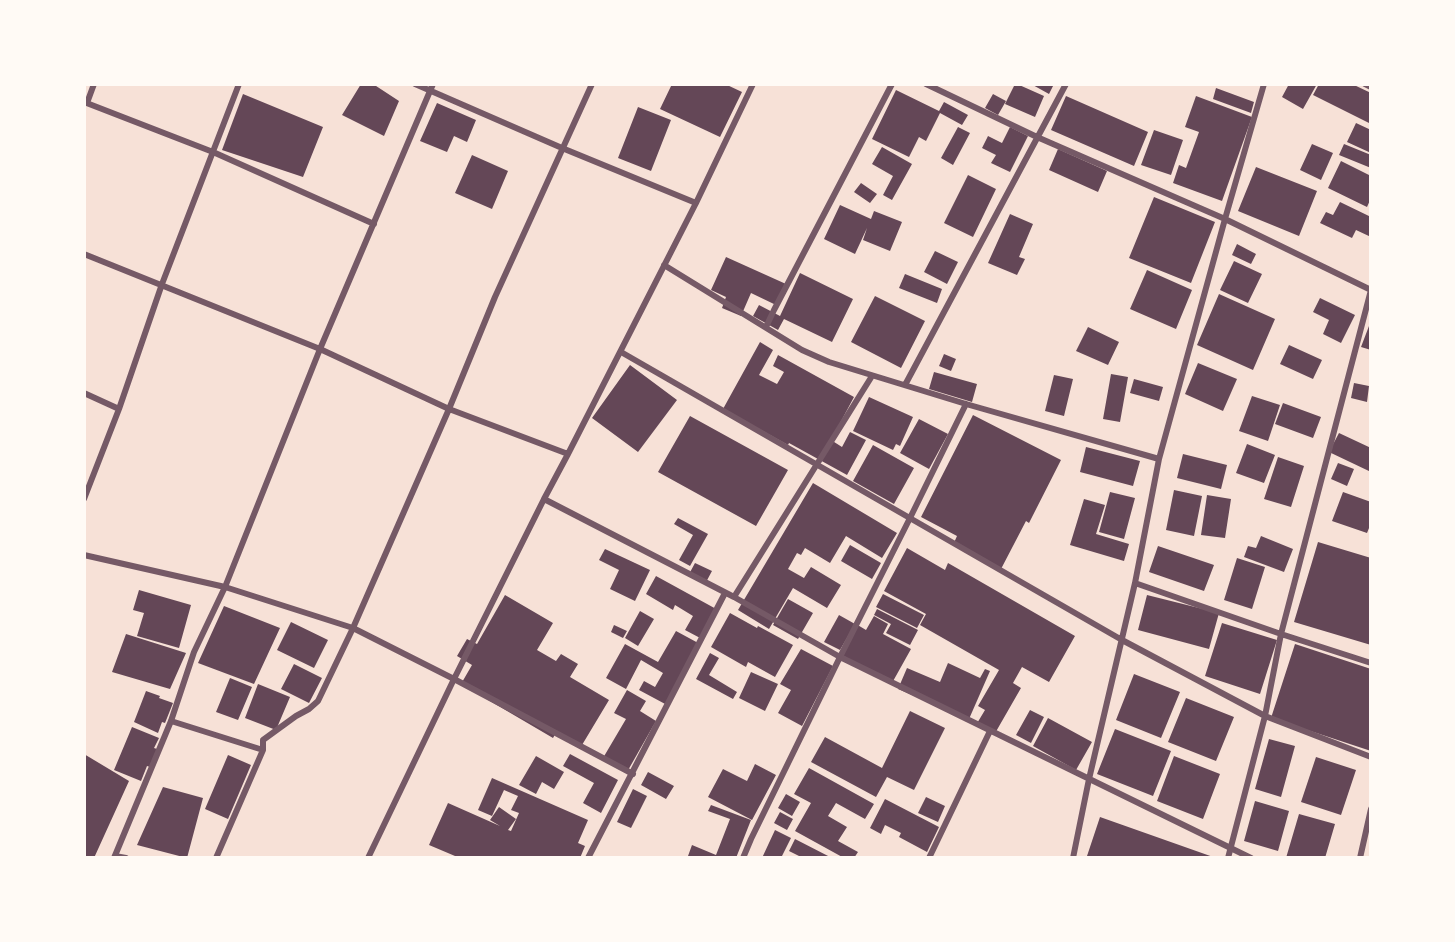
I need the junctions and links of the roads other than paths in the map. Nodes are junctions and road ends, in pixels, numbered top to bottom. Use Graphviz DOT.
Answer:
graph roads {
  1 [pos="94,84"];
  2 [pos="239,84"];
  3 [pos="415,84"];
  4 [pos="592,84"];
  5 [pos="753,84"];
  6 [pos="892,84"];
  7 [pos="926,84"];
  8 [pos="1066,84"];
  9 [pos="1264,84"];
  10 [pos="1365,84"];
  11 [pos="1371,87"];
  12 [pos="432,88"];
  13 [pos="85,103"];
  14 [pos="1037,136"];
  15 [pos="562,148"];
  16 [pos="213,152"];
  17 [pos="696,203"];
  18 [pos="1225,219"];
  19 [pos="374,224"];
  20 [pos="84,254"];
  21 [pos="664,265"];
  22 [pos="162,285"];
  23 [pos="1371,290"];
  24 [pos="766,327"];
  25 [pos="320,349"];
  26 [pos="621,352"];
  27 [pos="872,376"];
  28 [pos="905,385"];
  29 [pos="84,393"];
  30 [pos="966,404"];
  31 [pos="119,409"];
  32 [pos="449,409"];
  33 [pos="568,454"];
  34 [pos="1159,459"];
  35 [pos="817,464"];
  36 [pos="84,499"];
  37 [pos="544,499"];
  38 [pos="910,518"];
  39 [pos="84,555"];
  40 [pos="1135,583"];
  41 [pos="225,587"];
  42 [pos="725,592"];
  43 [pos="734,597"];
  44 [pos="353,628"];
  45 [pos="1281,634"];
  46 [pos="1122,640"];
  47 [pos="840,657"];
  48 [pos="1371,663"];
  49 [pos="454,679"];
  50 [pos="1265,716"];
  51 [pos="171,721"];
  52 [pos="990,731"];
  53 [pos="263,750"];
  54 [pos="1371,757"];
  55 [pos="633,774"];
  56 [pos="1089,779"];
  57 [pos="1371,809"];
  58 [pos="1230,849"];
  59 [pos="115,857"];
  60 [pos="126,858"];
  61 [pos="216,858"];
  62 [pos="368,858"];
  63 [pos="588,858"];
  64 [pos="744,858"];
  65 [pos="929,858"];
  66 [pos="1073,858"];
  67 [pos="1228,858"];
  68 [pos="1251,858"];
  69 [pos="1360,858"];
  1 -- 13 [label="street"];
  2 -- 16 [label="street"];
  3 -- 12 [label="street"];
  4 -- 15 [label="street"];
  5 -- 17 [label="street"];
  6 -- 24 [label="street"];
  7 -- 14 [label="street"];
  8 -- 14 [label="street"];
  9 -- 18 [label="street"];
  10 -- 11 [label="street"];
  12 -- 15 [label="street"];
  12 -- 19 [label="street"];
  13 -- 16 [label="street"];
  14 -- 18 [label="street"];
  14 -- 28 [label="street"];
  15 -- 17 [label="street"];
  15 -- 32 [label="street"];
  16 -- 19 [label="street"];
  16 -- 22 [label="street"];
  17 -- 21 [label="street"];
  18 -- 23 [label="street"];
  18 -- 34 [label="street"];
  19 -- 25 [label="street"];
  20 -- 22 [label="street"];
  21 -- 24 [label="street"];
  21 -- 26 [label="street"];
  22 -- 25 [label="street"];
  22 -- 31 [label="street"];
  23 -- 45 [label="street"];
  24 -- 27 [label="street"];
  25 -- 32 [label="street"];
  25 -- 41 [label="street"];
  26 -- 33 [label="street"];
  26 -- 35 [label="street"];
  27 -- 28 [label="street"];
  27 -- 35 [label="street"];
  28 -- 30 [label="street"];
  29 -- 31 [label="street"];
  30 -- 34 [label="street"];
  30 -- 38 [label="street"];
  31 -- 36 [label="street"];
  32 -- 33 [label="street"];
  32 -- 44 [label="street"];
  33 -- 37 [label="street"];
  34 -- 40 [label="street"];
  35 -- 38 [label="street"];
  35 -- 43 [label="street"];
  37 -- 42 [label="street"];
  37 -- 49 [label="street"];
  38 -- 46 [label="street"];
  38 -- 47 [label="street"];
  39 -- 41 [label="street"];
  40 -- 45 [label="street"];
  40 -- 46 [label="street"];
  41 -- 44 [label="street"];
  41 -- 51 [label="street"];
  42 -- 43 [label="street"];
  42 -- 55 [label="street"];
  43 -- 47 [label="street"];
  44 -- 49 [label="street"];
  44 -- 53 [label="street"];
  45 -- 48 [label="street"];
  45 -- 50 [label="street"];
  46 -- 50 [label="street"];
  46 -- 56 [label="street"];
  47 -- 52 [label="street"];
  47 -- 64 [label="street"];
  49 -- 55 [label="street"];
  49 -- 62 [label="street"];
  50 -- 54 [label="street"];
  50 -- 58 [label="street"];
  51 -- 53 [label="street"];
  51 -- 59 [label="street"];
  52 -- 56 [label="street"];
  52 -- 65 [label="street"];
  53 -- 61 [label="street"];
  55 -- 63 [label="street"];
  56 -- 58 [label="street"];
  56 -- 66 [label="street"];
  57 -- 69 [label="street"];
  58 -- 67 [label="street"];
  58 -- 68 [label="street"];
  59 -- 60 [label="street"];
}
